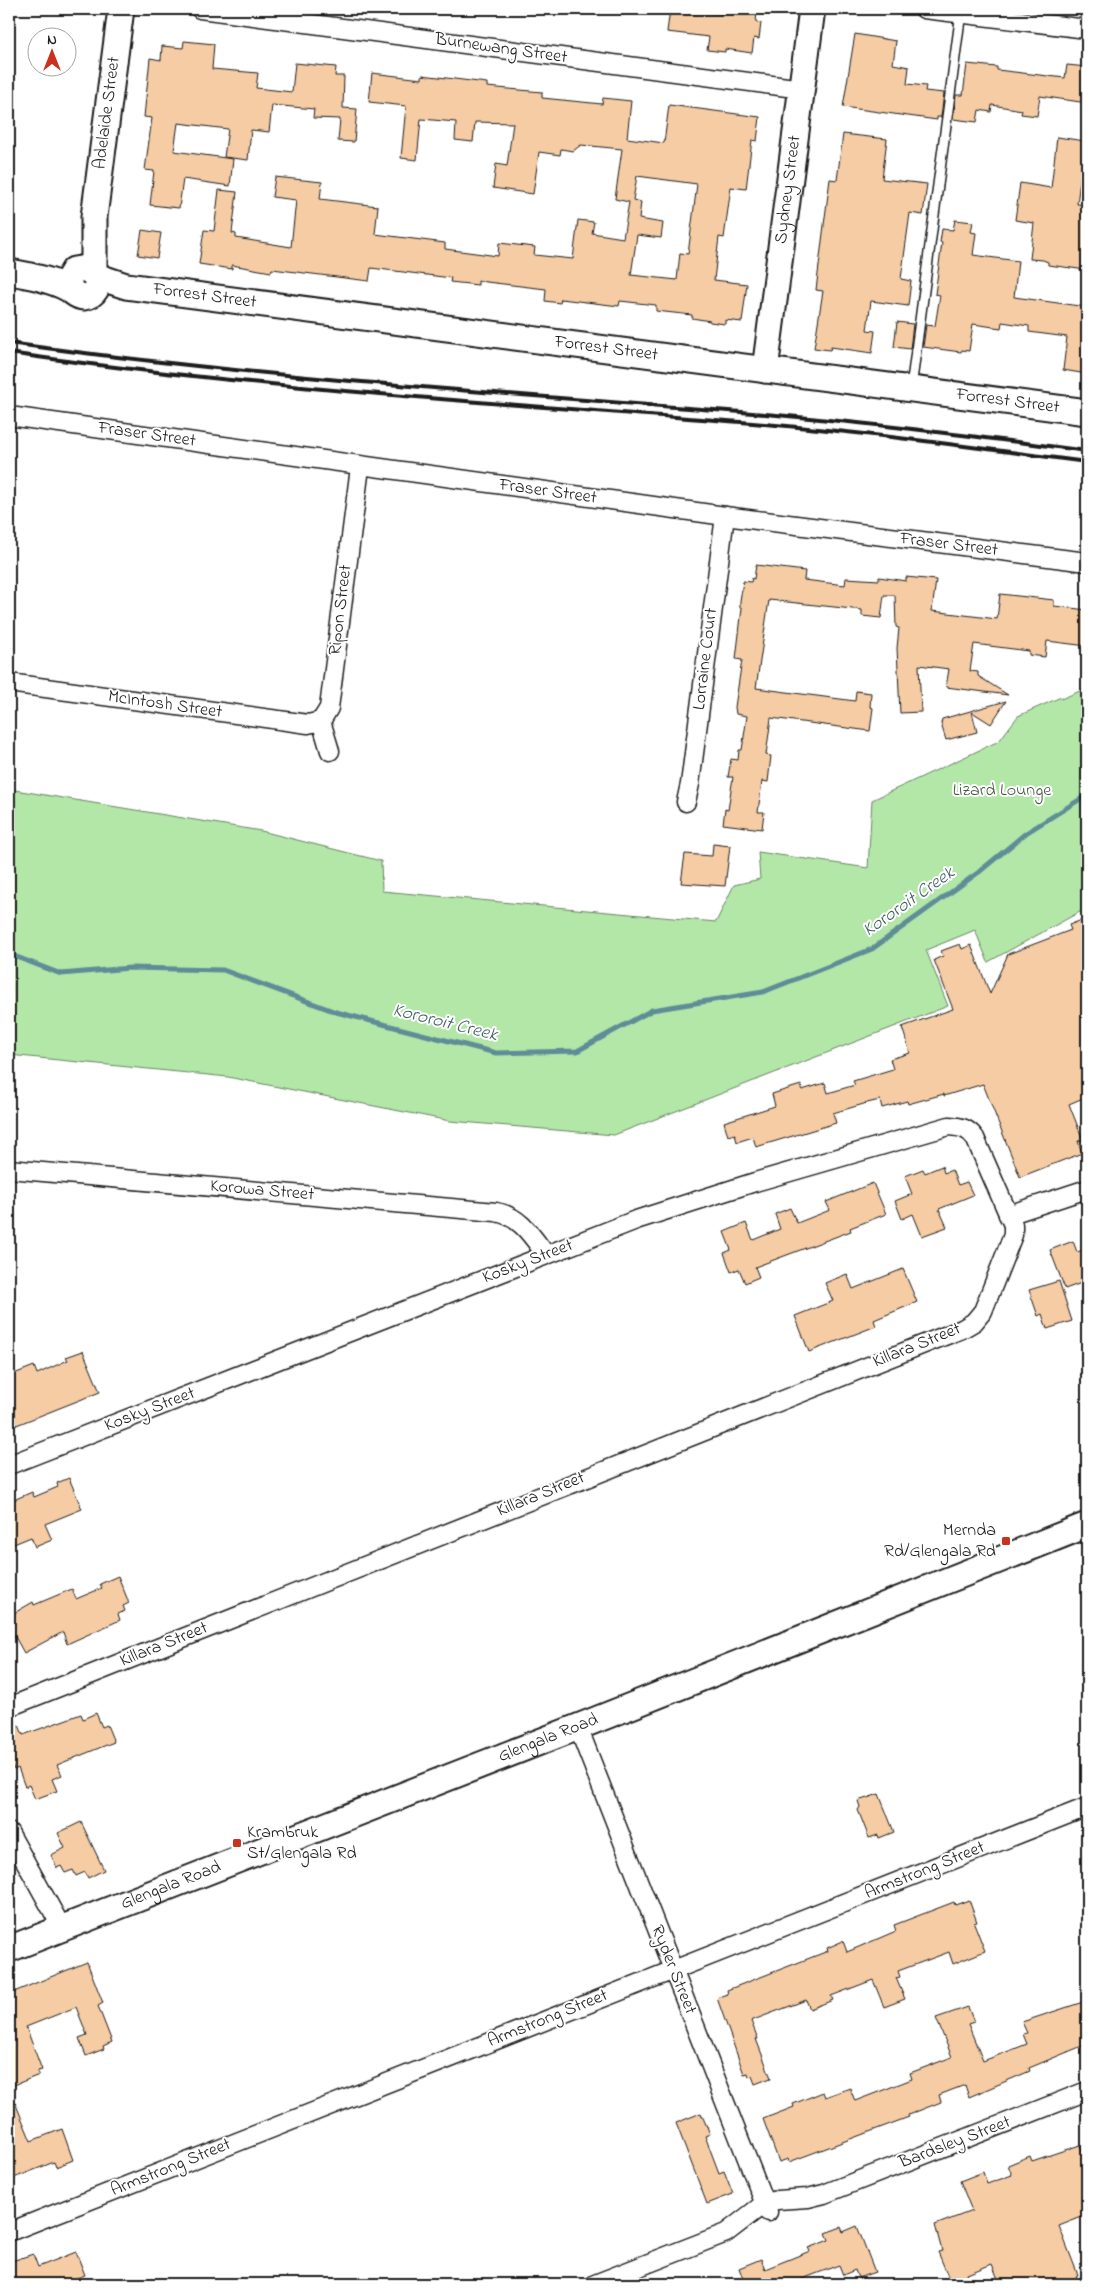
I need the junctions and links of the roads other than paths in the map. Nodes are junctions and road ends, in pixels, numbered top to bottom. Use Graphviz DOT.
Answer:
graph roads {
  1 [pos="121,9"];
  2 [pos="200,9"];
  3 [pos="812,9"];
  4 [pos="924,9"];
  5 [pos="961,11"];
  6 [pos="1087,29"];
  7 [pos="802,89"];
  8 [pos="20,274"];
  9 [pos="84,278"];
  10 [pos="765,370"];
  11 [pos="911,389"];
  12 [pos="1087,412"];
  13 [pos="9,416"];
  14 [pos="360,467"];
  15 [pos="725,516"];
  16 [pos="1087,562"];
  17 [pos="9,684"];
  18 [pos="321,721"];
  19 [pos="330,751"];
  20 [pos="686,802"];
  21 [pos="9,1169"];
  22 [pos="1087,1189"];
  23 [pos="1011,1220"];
  24 [pos="538,1258"];
  25 [pos="9,1465"];
  26 [pos="1087,1525"];
  27 [pos="9,1707"];
  28 [pos="578,1727"];
  29 [pos="1087,1807"];
  30 [pos="9,1832"];
  31 [pos="62,1928"];
  32 [pos="9,1948"];
  33 [pos="673,1970"];
  34 [pos="1087,2091"];
  35 [pos="767,2208"];
  36 [pos="9,2232"];
  37 [pos="595,2284"];
  1 -- 9 [label="street, Adelaide Street"];
  2 -- 7 [label="street, Burnewang Street"];
  3 -- 7 [label="street, Sydney Street"];
  4 -- 5 [label="street"];
  5 -- 6 [label="street"];
  5 -- 11 [label="lane"];
  7 -- 10 [label="street, Sydney Street"];
  8 -- 9 [label="street, Forrest Street"];
  9 -- 10 [label="street, Forrest Street"];
  10 -- 11 [label="street, Forrest Street"];
  11 -- 12 [label="street, Forrest Street"];
  13 -- 14 [label="street, Fraser Street"];
  14 -- 15 [label="street, Fraser Street"];
  14 -- 18 [label="street, Ripon Street"];
  15 -- 16 [label="street, Fraser Street"];
  15 -- 20 [label="street, Lorraine Court"];
  17 -- 18 [label="street, McIntosh Street"];
  18 -- 19 [label="street"];
  21 -- 24 [label="street, Korowa Street"];
  22 -- 23 [label="street"];
  23 -- 24 [label="street, Kosky Street"];
  23 -- 27 [label="street, Killara Street"];
  24 -- 25 [label="street, Kosky Street"];
  26 -- 28 [label="street, Glengala Road"];
  28 -- 31 [label="street, Glengala Road"];
  28 -- 33 [label="street, Ryder Street"];
  29 -- 33 [label="street, Armstrong Street"];
  30 -- 31 [label="street"];
  31 -- 32 [label="street, Glengala Road"];
  33 -- 35 [label="street, Ryder Street"];
  33 -- 36 [label="street, Armstrong Street"];
  34 -- 35 [label="street, Bardsley Street"];
  35 -- 37 [label="street"];
}
